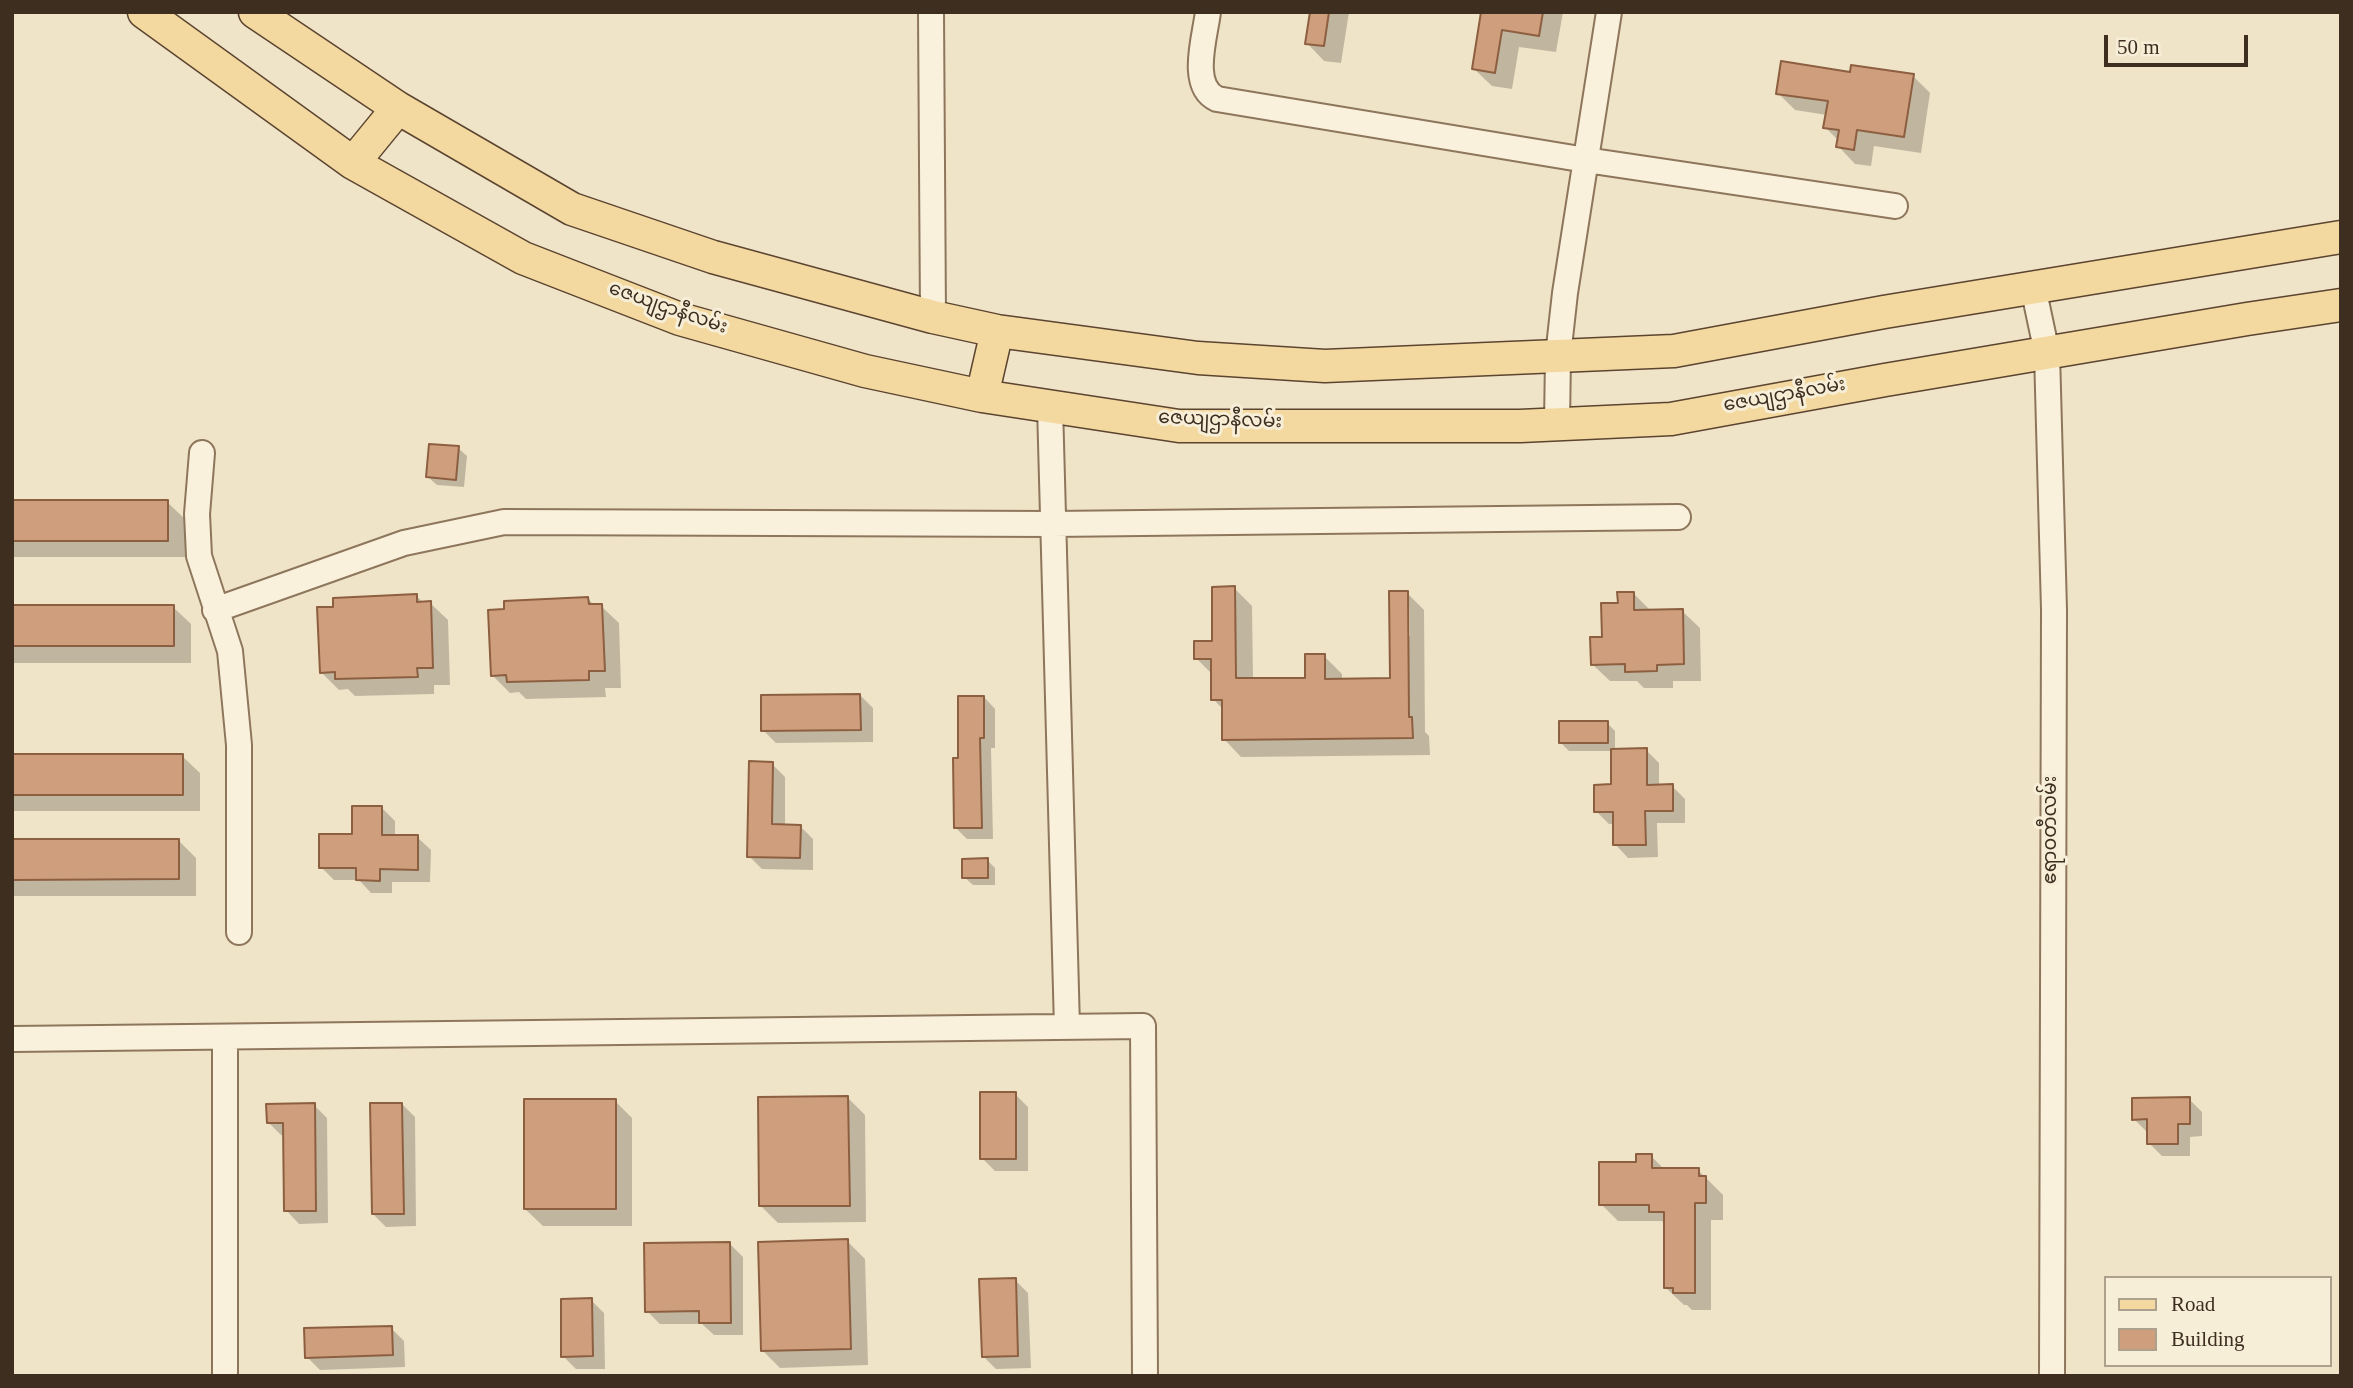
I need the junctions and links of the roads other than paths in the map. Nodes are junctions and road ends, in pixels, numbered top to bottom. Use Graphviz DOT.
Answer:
graph roads {
  1 [pos="145,12"];
  2 [pos="255,12"];
  3 [pos="931,12"];
  4 [pos="1208,12"];
  5 [pos="1609,12"];
  6 [pos="398,107"];
  7 [pos="1586,160"];
  8 [pos="353,163"];
  9 [pos="1895,206"];
  10 [pos="2341,237"];
  11 [pos="2033,286"];
  12 [pos="2341,305"];
  13 [pos="933,317"];
  14 [pos="997,331"];
  15 [pos="2047,353"];
  16 [pos="1558,356"];
  17 [pos="982,396"];
  18 [pos="1049,406"];
  19 [pos="1557,424"];
  20 [pos="202,453"];
  21 [pos="1678,517"];
  22 [pos="1053,524"];
  23 [pos="215,610"];
  24 [pos="239,932"];
  25 [pos="1067,1027"];
  26 [pos="225,1037"];
  27 [pos="12,1039"];
  28 [pos="225,1376"];
  29 [pos="1145,1376"];
  30 [pos="2052,1376"];
  1 -- 8 [label="main road, ဇေယျဌာနီလမ်း"];
  2 -- 6 [label="main road"];
  3 -- 13 [label="street"];
  4 -- 7 [label="street"];
  5 -- 7 [label="street"];
  6 -- 8 [label="main road"];
  6 -- 13 [label="main road"];
  7 -- 9 [label="street"];
  7 -- 16 [label="street"];
  8 -- 17 [label="main road, ဇေယျဌာနီလမ်း"];
  10 -- 11 [label="main road"];
  11 -- 15 [label="street, ဧရာဝတီလမ်း"];
  11 -- 16 [label="main road"];
  12 -- 15 [label="main road, ဇေယျဌာနီလမ်း"];
  13 -- 14 [label="main road"];
  14 -- 16 [label="main road"];
  14 -- 17 [label="main road"];
  15 -- 19 [label="main road, ဇေယျဌာနီလမ်း"];
  15 -- 30 [label="street, ဧရာဝတီလမ်း"];
  16 -- 19 [label="street"];
  17 -- 18 [label="main road, ဇေယျဌာနီလမ်း"];
  18 -- 19 [label="main road, ဇေယျဌာနီလမ်း"];
  18 -- 22 [label="street"];
  20 -- 23 [label="street"];
  21 -- 22 [label="street"];
  22 -- 23 [label="street"];
  22 -- 25 [label="street"];
  23 -- 24 [label="street"];
  25 -- 26 [label="street"];
  25 -- 29 [label="street"];
  26 -- 27 [label="street"];
  26 -- 28 [label="street"];
}
